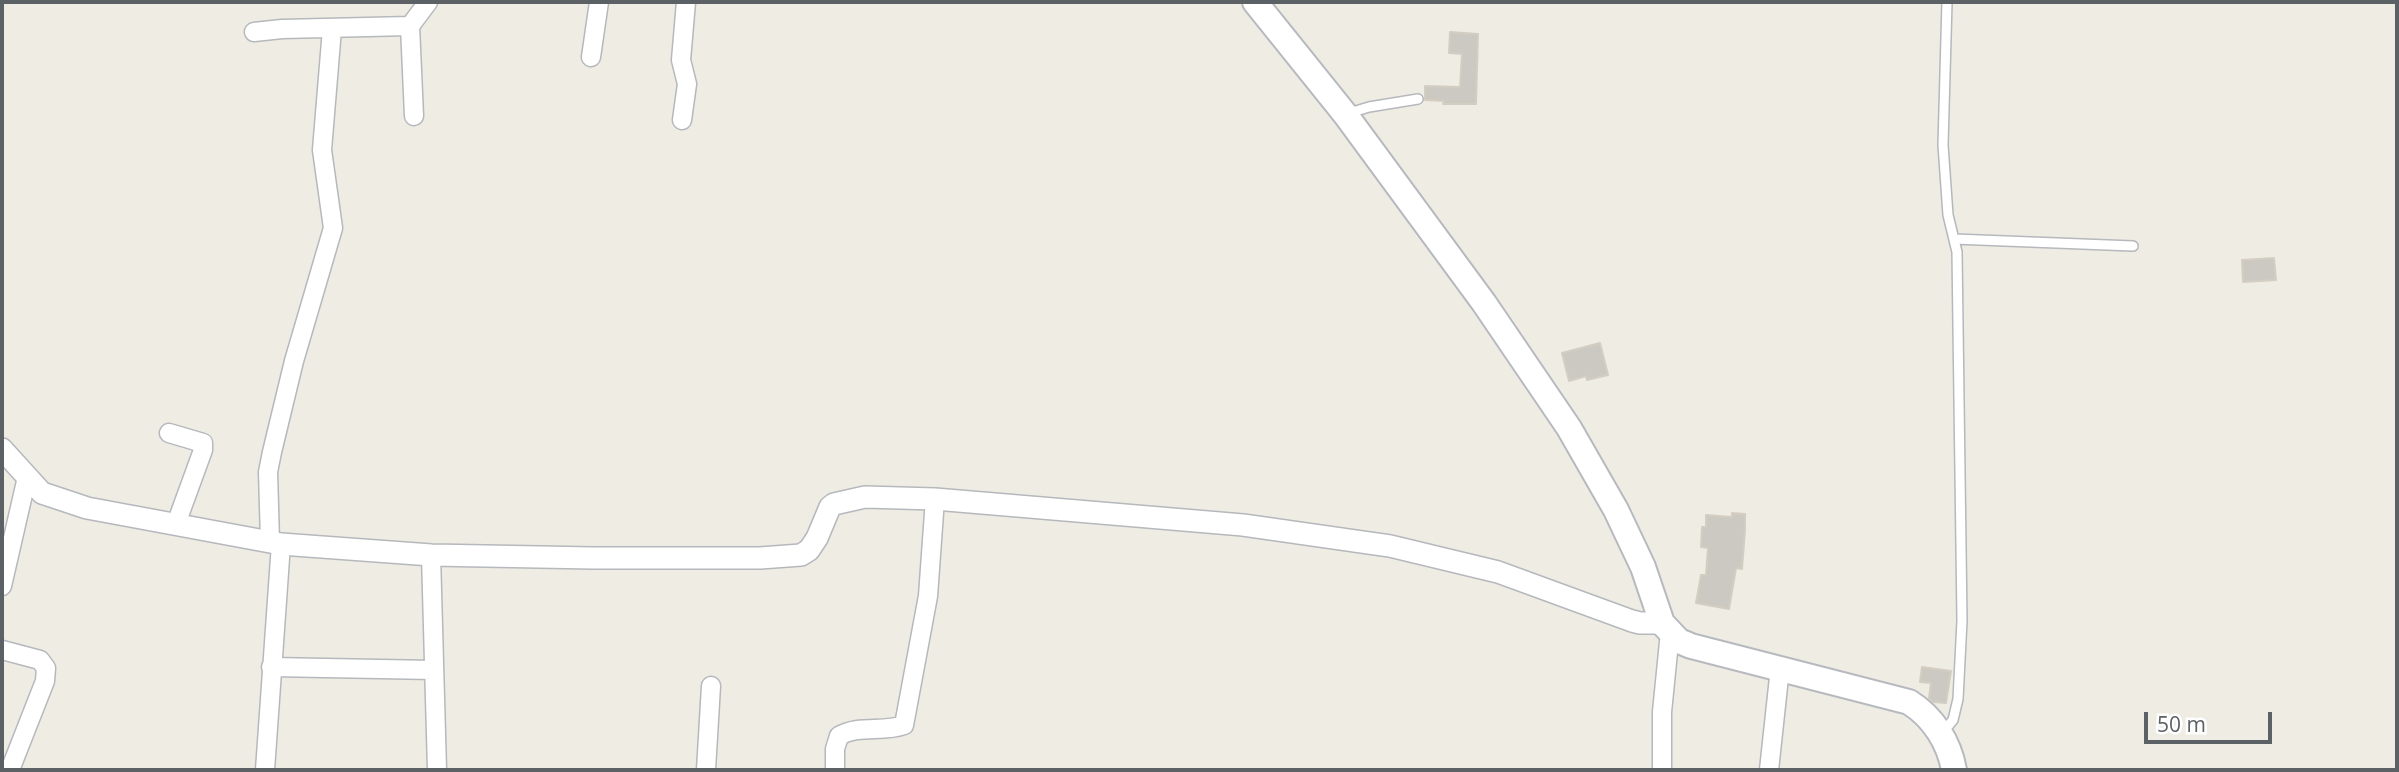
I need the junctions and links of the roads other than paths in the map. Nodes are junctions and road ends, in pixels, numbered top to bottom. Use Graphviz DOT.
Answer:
graph roads {
  1 [pos="428,2"];
  2 [pos="599,2"];
  3 [pos="686,2"];
  4 [pos="1256,2"];
  5 [pos="1947,2"];
  6 [pos="410,26"];
  7 [pos="332,29"];
  8 [pos="254,32"];
  9 [pos="591,57"];
  10 [pos="1419,99"];
  11 [pos="1345,114"];
  12 [pos="414,116"];
  13 [pos="682,120"];
  14 [pos="1955,239"];
  15 [pos="2133,246"];
  16 [pos="169,433"];
  17 [pos="2,449"];
  18 [pos="27,477"];
  19 [pos="934,499"];
  20 [pos="176,524"];
  21 [pos="275,542"];
  22 [pos="431,555"];
  23 [pos="2,586"];
  24 [pos="1666,627"];
  25 [pos="2,650"];
  26 [pos="271,667"];
  27 [pos="1780,668"];
  28 [pos="434,670"];
  29 [pos="710,687"];
  30 [pos="1941,734"];
  31 [pos="10,770"];
  32 [pos="265,770"];
  33 [pos="437,770"];
  34 [pos="706,770"];
  35 [pos="835,770"];
  36 [pos="1661,770"];
  37 [pos="1769,770"];
  38 [pos="1954,770"];
  1 -- 6 [label="street"];
  2 -- 9 [label="street"];
  3 -- 13 [label="street"];
  4 -- 11 [label="main road"];
  5 -- 14 [label="lane"];
  6 -- 7 [label="street"];
  6 -- 12 [label="street"];
  7 -- 8 [label="street"];
  7 -- 21 [label="street"];
  10 -- 11 [label="lane"];
  11 -- 24 [label="main road"];
  14 -- 15 [label="lane"];
  14 -- 30 [label="lane"];
  16 -- 20 [label="street"];
  17 -- 18 [label="street"];
  18 -- 20 [label="street"];
  18 -- 23 [label="street"];
  19 -- 22 [label="street"];
  19 -- 24 [label="street"];
  19 -- 35 [label="street"];
  20 -- 21 [label="street"];
  21 -- 22 [label="street"];
  21 -- 26 [label="street"];
  22 -- 28 [label="street"];
  24 -- 27 [label="main road"];
  24 -- 36 [label="street"];
  25 -- 31 [label="street"];
  26 -- 28 [label="street"];
  26 -- 32 [label="street"];
  27 -- 30 [label="main road"];
  27 -- 37 [label="street"];
  28 -- 33 [label="street"];
  29 -- 34 [label="street"];
  30 -- 38 [label="main road"];
}
